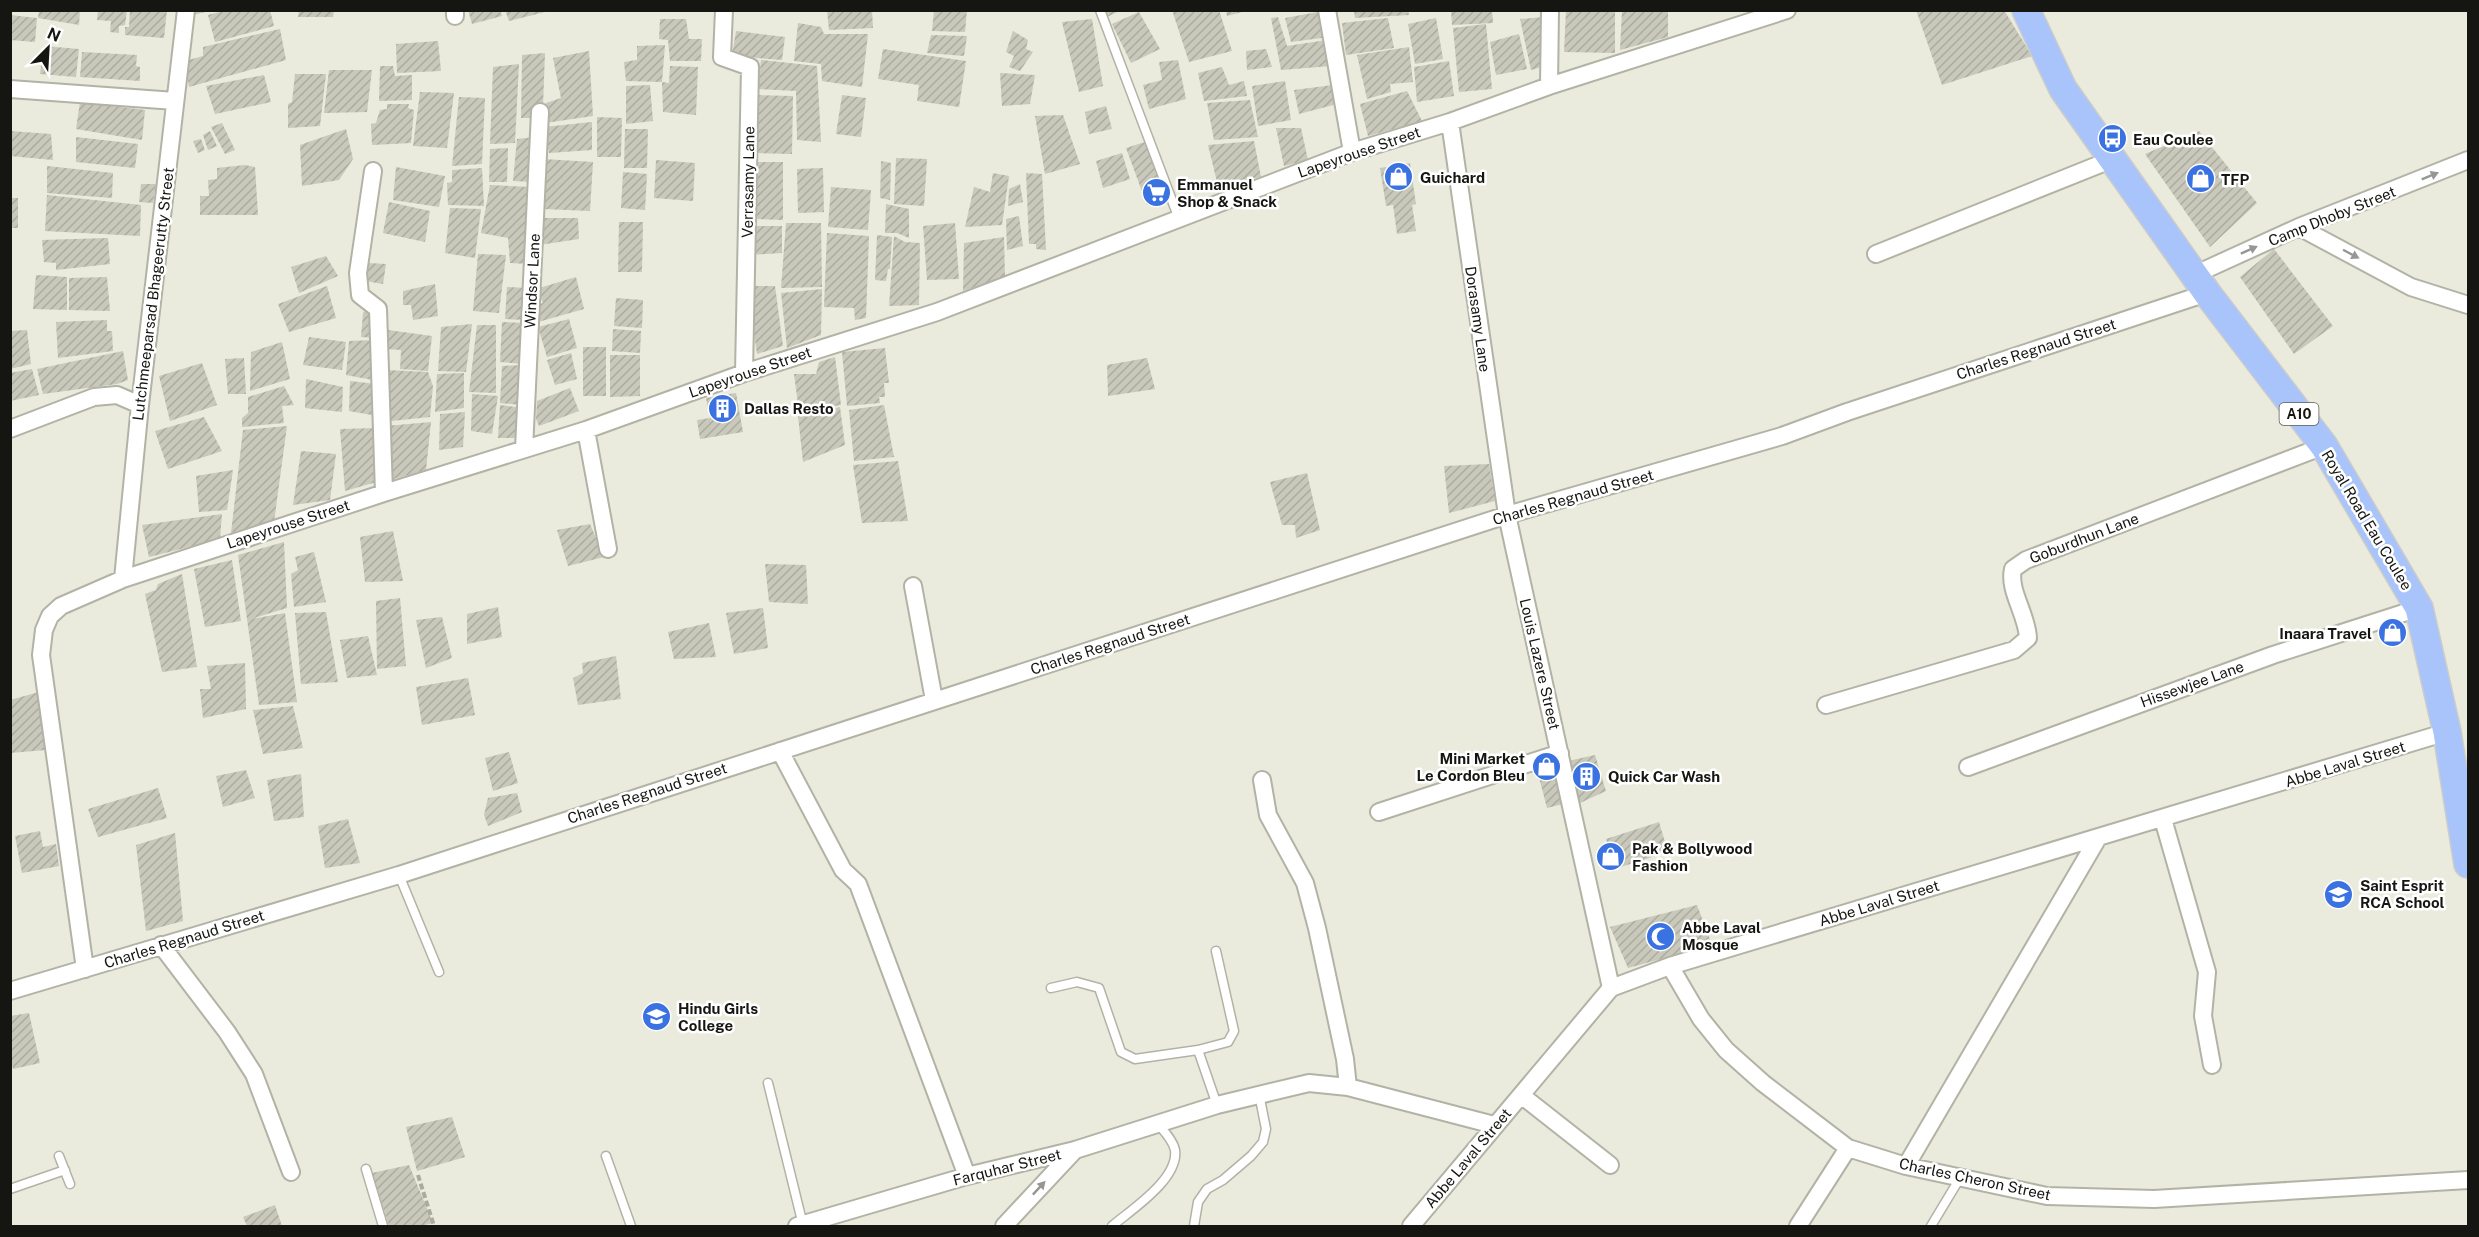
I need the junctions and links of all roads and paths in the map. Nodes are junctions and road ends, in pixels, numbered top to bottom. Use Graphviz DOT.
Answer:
graph roads {
  1 [pos="186,10"];
  2 [pos="724,10"];
  3 [pos="1100,10"];
  4 [pos="1327,10"];
  5 [pos="1550,10"];
  6 [pos="1788,10"];
  7 [pos="2026,10"];
  8 [pos="1549,86"];
  9 [pos="10,89"];
  10 [pos="175,101"];
  11 [pos="540,112"];
  12 [pos="1450,122"];
  13 [pos="1352,152"];
  14 [pos="2113,159"];
  15 [pos="2469,160"];
  16 [pos="373,171"];
  17 [pos="1179,219"];
  18 [pos="2299,227"];
  19 [pos="1876,254"];
  20 [pos="2202,283"];
  21 [pos="2469,305"];
  22 [pos="744,373"];
  23 [pos="140,405"];
  24 [pos="10,429"];
  25 [pos="586,430"];
  26 [pos="2324,446"];
  27 [pos="524,449"];
  28 [pos="384,492"];
  29 [pos="1507,515"];
  30 [pos="608,549"];
  31 [pos="123,579"];
  32 [pos="913,586"];
  33 [pos="2419,608"];
  34 [pos="934,700"];
  35 [pos="1826,705"];
  36 [pos="2447,732"];
  37 [pos="780,751"];
  38 [pos="1560,753"];
  39 [pos="1968,767"];
  40 [pos="1262,780"];
  41 [pos="1379,812"];
  42 [pos="2163,819"];
  43 [pos="2098,838"];
  44 [pos="2469,864"];
  45 [pos="399,875"];
  46 [pos="161,945"];
  47 [pos="1216,951"];
  48 [pos="1670,966"];
  49 [pos="85,969"];
  50 [pos="439,972"];
  51 [pos="1051,988"];
  52 [pos="1611,988"];
  53 [pos="10,991"];
  54 [pos="1198,1050"];
  55 [pos="2212,1065"];
  56 [pos="768,1083"];
  57 [pos="1348,1087"];
  58 [pos="1259,1094"];
  59 [pos="1521,1095"];
  60 [pos="1216,1105"];
  61 [pos="1157,1122"];
  62 [pos="1494,1125"];
  63 [pos="1848,1148"];
  64 [pos="1075,1150"];
  65 [pos="59,1156"];
  66 [pos="606,1156"];
  67 [pos="1610,1165"];
  68 [pos="1906,1166"];
  69 [pos="366,1169"];
  70 [pos="65,1170"];
  71 [pos="291,1172"];
  72 [pos="418,1175"];
  73 [pos="967,1176"];
  74 [pos="1960,1178"];
  75 [pos="2469,1180"];
  76 [pos="70,1184"];
  77 [pos="10,1189"];
  78 [pos="800,1226"];
  79 [pos="383,1227"];
  80 [pos="434,1227"];
  81 [pos="631,1227"];
  82 [pos="1004,1227"];
  83 [pos="1112,1227"];
  84 [pos="1194,1227"];
  85 [pos="1411,1227"];
  86 [pos="1798,1227"];
  87 [pos="1931,1227"];
  1 -- 10 [label="street, Lutchmeeparsad Bhageerutty Street"];
  2 -- 22 [label="street, Verrasamy Lane"];
  3 -- 17 [label="lane"];
  4 -- 13 [label="street"];
  5 -- 8 [label="street"];
  6 -- 8 [label="street, Lapeyrouse Street"];
  7 -- 14 [label="main road, Royal Road Eau Coulee / A10"];
  8 -- 12 [label="street, Lapeyrouse Street"];
  9 -- 10 [label="street"];
  10 -- 23 [label="street, Lutchmeeparsad Bhageerutty Street"];
  11 -- 27 [label="street, Windsor Lane"];
  12 -- 13 [label="street, Lapeyrouse Street"];
  12 -- 29 [label="street, Dorasamy Lane"];
  13 -- 17 [label="street, Lapeyrouse Street"];
  14 -- 19 [label="street"];
  14 -- 20 [label="main road, Royal Road Eau Coulee / A10"];
  18 -- 15 [label="street, Camp Dhoby Street, one-way"];
  16 -- 28 [label="street"];
  17 -- 22 [label="street, Lapeyrouse Street"];
  20 -- 18 [label="street, Camp Dhoby Street, one-way"];
  18 -- 21 [label="street, one-way"];
  20 -- 26 [label="main road, Royal Road Eau Coulee / A10"];
  20 -- 29 [label="street, Charles Regnaud Street"];
  22 -- 25 [label="street, Lapeyrouse Street"];
  23 -- 24 [label="street"];
  23 -- 31 [label="street, Lutchmeeparsad Bhageerutty Street"];
  25 -- 27 [label="street, Lapeyrouse Street"];
  25 -- 30 [label="street"];
  26 -- 33 [label="main road, Royal Road Eau Coulee / A10"];
  26 -- 35 [label="street, Goburdhun Lane"];
  27 -- 28 [label="street, Lapeyrouse Street"];
  28 -- 31 [label="street, Lapeyrouse Street"];
  29 -- 34 [label="street, Charles Regnaud Street"];
  29 -- 38 [label="street, Louis Lazere Street"];
  31 -- 49 [label="street, Lapeyrouse Street"];
  32 -- 34 [label="street"];
  33 -- 36 [label="main road, Royal Road Eau Coulee / A10"];
  33 -- 39 [label="street, Hissewjee Lane"];
  34 -- 37 [label="street, Charles Regnaud Street"];
  36 -- 42 [label="street, Abbe Laval Street"];
  36 -- 44 [label="main road, Royal Road Eau Coulee / A10"];
  37 -- 45 [label="street, Charles Regnaud Street"];
  37 -- 73 [label="street"];
  38 -- 41 [label="street"];
  38 -- 52 [label="street, Louis Lazere Street"];
  40 -- 57 [label="street"];
  42 -- 43 [label="street, Abbe Laval Street"];
  42 -- 55 [label="street"];
  43 -- 48 [label="street, Abbe Laval Street"];
  43 -- 68 [label="street"];
  45 -- 46 [label="street, Charles Regnaud Street"];
  45 -- 50 [label="lane"];
  46 -- 49 [label="street, Charles Regnaud Street"];
  46 -- 71 [label="street"];
  47 -- 54 [label="lane"];
  48 -- 52 [label="street, Abbe Laval Street"];
  48 -- 63 [label="street, Charles Cheron Street"];
  49 -- 53 [label="street, Charles Regnaud Street"];
  51 -- 54 [label="lane"];
  52 -- 59 [label="street, Abbe Laval Street"];
  54 -- 60 [label="lane"];
  56 -- 78 [label="lane"];
  57 -- 58 [label="street, Farquhar Street"];
  57 -- 62 [label="street, Farquhar Street"];
  58 -- 60 [label="street, Farquhar Street"];
  58 -- 84 [label="lane"];
  59 -- 62 [label="street, Abbe Laval Street"];
  59 -- 67 [label="street"];
  60 -- 61 [label="street, Farquhar Street"];
  61 -- 64 [label="street, Farquhar Street"];
  61 -- 83 [label="lane"];
  62 -- 85 [label="street, Abbe Laval Street"];
  63 -- 68 [label="street, Charles Cheron Street"];
  63 -- 86 [label="street"];
  64 -- 73 [label="street, Farquhar Street"];
  82 -- 64 [label="street, one-way"];
  65 -- 70 [label="lane"];
  66 -- 81 [label="lane"];
  68 -- 74 [label="street, Charles Cheron Street"];
  69 -- 79 [label="lane"];
  70 -- 76 [label="lane"];
  70 -- 77 [label="lane"];
  72 -- 80 [label="path"];
  73 -- 78 [label="street, Farquhar Street"];
  74 -- 75 [label="street, Charles Cheron Street"];
  74 -- 87 [label="lane"];
}
